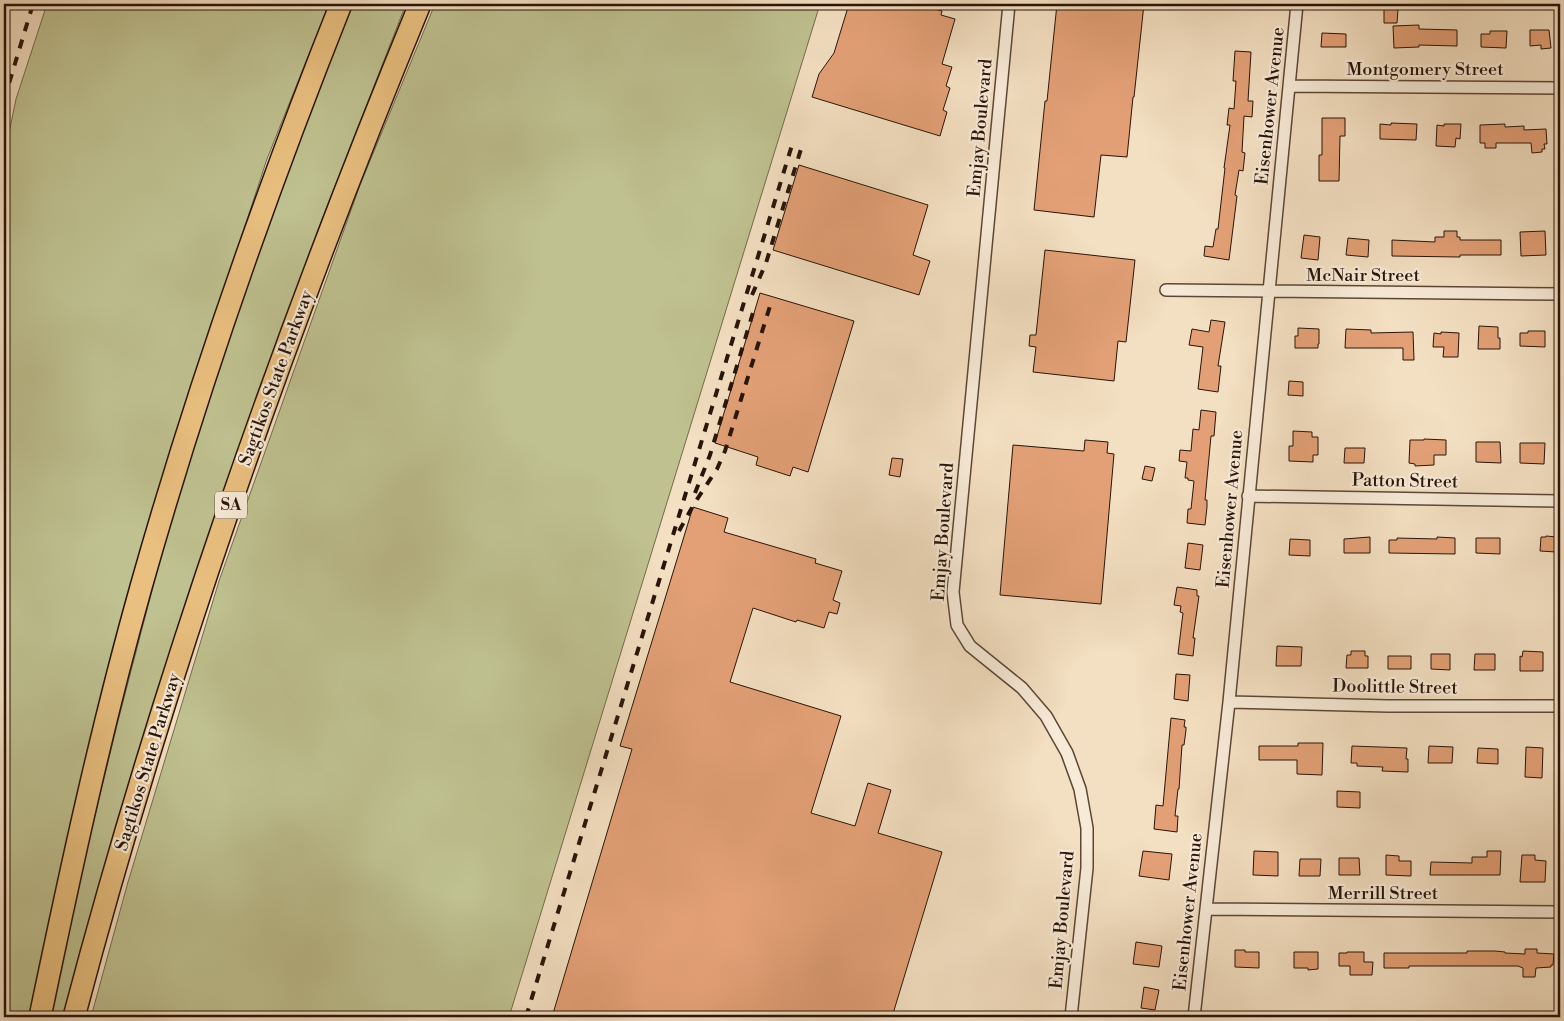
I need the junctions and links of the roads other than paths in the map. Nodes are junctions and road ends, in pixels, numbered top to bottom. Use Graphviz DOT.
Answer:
graph roads {
  1 [pos="341,4"];
  2 [pos="420,4"];
  3 [pos="1009,4"];
  4 [pos="1297,4"];
  5 [pos="1289,86"];
  6 [pos="1560,88"];
  7 [pos="1166,290"];
  8 [pos="1269,292"];
  9 [pos="1560,294"];
  10 [pos="1248,496"];
  11 [pos="1560,501"];
  12 [pos="1229,702"];
  13 [pos="1560,706"];
  14 [pos="1206,909"];
  15 [pos="1560,912"];
  16 [pos="40,1017"];
  17 [pos="74,1017"];
  18 [pos="1071,1017"];
  19 [pos="1194,1017"];
  1 -- 16 [label="highway"];
  2 -- 17 [label="highway, Sagtikos State Parkway / SA"];
  3 -- 18 [label="street, Emjay Boulevard"];
  4 -- 5 [label="street, Eisenhower Avenue"];
  5 -- 6 [label="street, Montgomery Street"];
  5 -- 8 [label="street, Eisenhower Avenue"];
  7 -- 8 [label="street, McNair Street"];
  8 -- 9 [label="street, McNair Street"];
  8 -- 10 [label="street, Eisenhower Avenue"];
  10 -- 11 [label="street, Patton Street"];
  10 -- 12 [label="street, Eisenhower Avenue"];
  12 -- 13 [label="street, Doolittle Street"];
  12 -- 14 [label="street, Eisenhower Avenue"];
  14 -- 15 [label="street, Merrill Street"];
  14 -- 19 [label="street, Eisenhower Avenue"];
}
